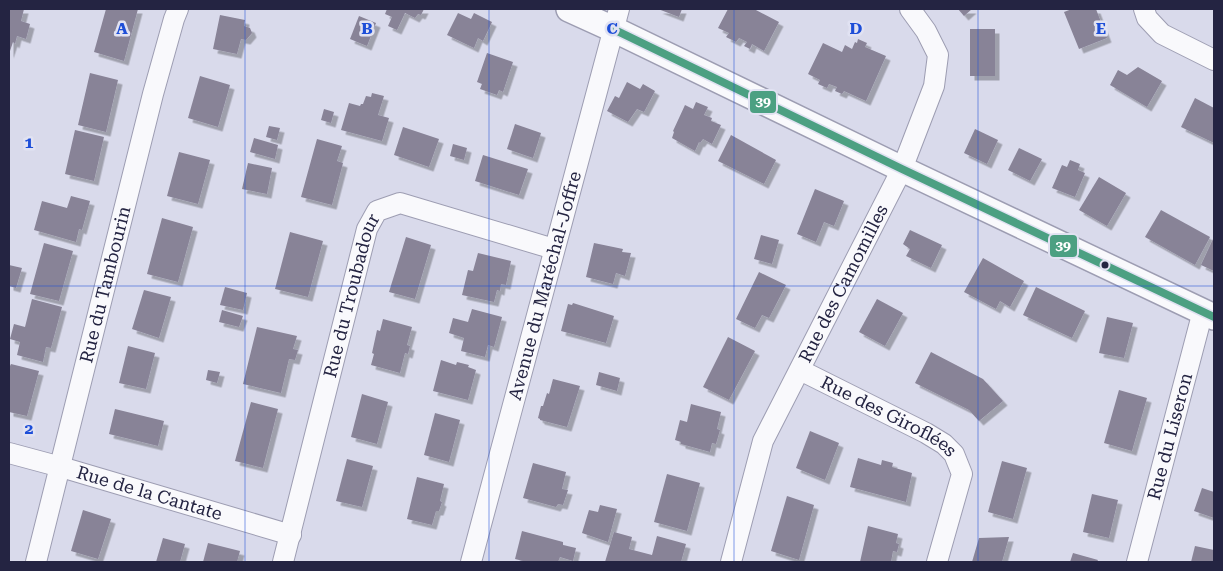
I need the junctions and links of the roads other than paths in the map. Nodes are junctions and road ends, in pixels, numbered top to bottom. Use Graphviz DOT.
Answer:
graph roads {
  1 [pos="178,9"];
  2 [pos="570,9"];
  3 [pos="910,9"];
  4 [pos="1144,9"];
  5 [pos="616,19"];
  6 [pos="1214,60"];
  7 [pos="902,169"];
  8 [pos="554,249"];
  9 [pos="1209,314"];
  10 [pos="800,370"];
  11 [pos="9,453"];
  12 [pos="61,467"];
  13 [pos="291,534"];
  14 [pos="36,562"];
  15 [pos="283,562"];
  16 [pos="470,562"];
  17 [pos="731,562"];
  18 [pos="937,562"];
  19 [pos="1137,562"];
  1 -- 12 [label="street, Rue du Tambourin"];
  2 -- 5 [label="street"];
  3 -- 7 [label="street, Rue des Camomilles"];
  4 -- 6 [label="street"];
  5 -- 7 [label="street"];
  5 -- 8 [label="street, Avenue du Maréchal-Joffre"];
  7 -- 9 [label="street"];
  7 -- 10 [label="street, Rue des Camomilles"];
  8 -- 13 [label="street, Rue du Troubadour"];
  8 -- 16 [label="street, Avenue du Maréchal-Joffre"];
  9 -- 19 [label="street, Rue du Liseron"];
  10 -- 17 [label="street, Rue des Camomilles"];
  10 -- 18 [label="street, Rue des Giroflées"];
  11 -- 12 [label="street, Rue de la Cantate"];
  12 -- 13 [label="street, Rue de la Cantate"];
  12 -- 14 [label="street, Rue du Tambourin"];
  13 -- 15 [label="street, Rue du Troubadour"];
}
